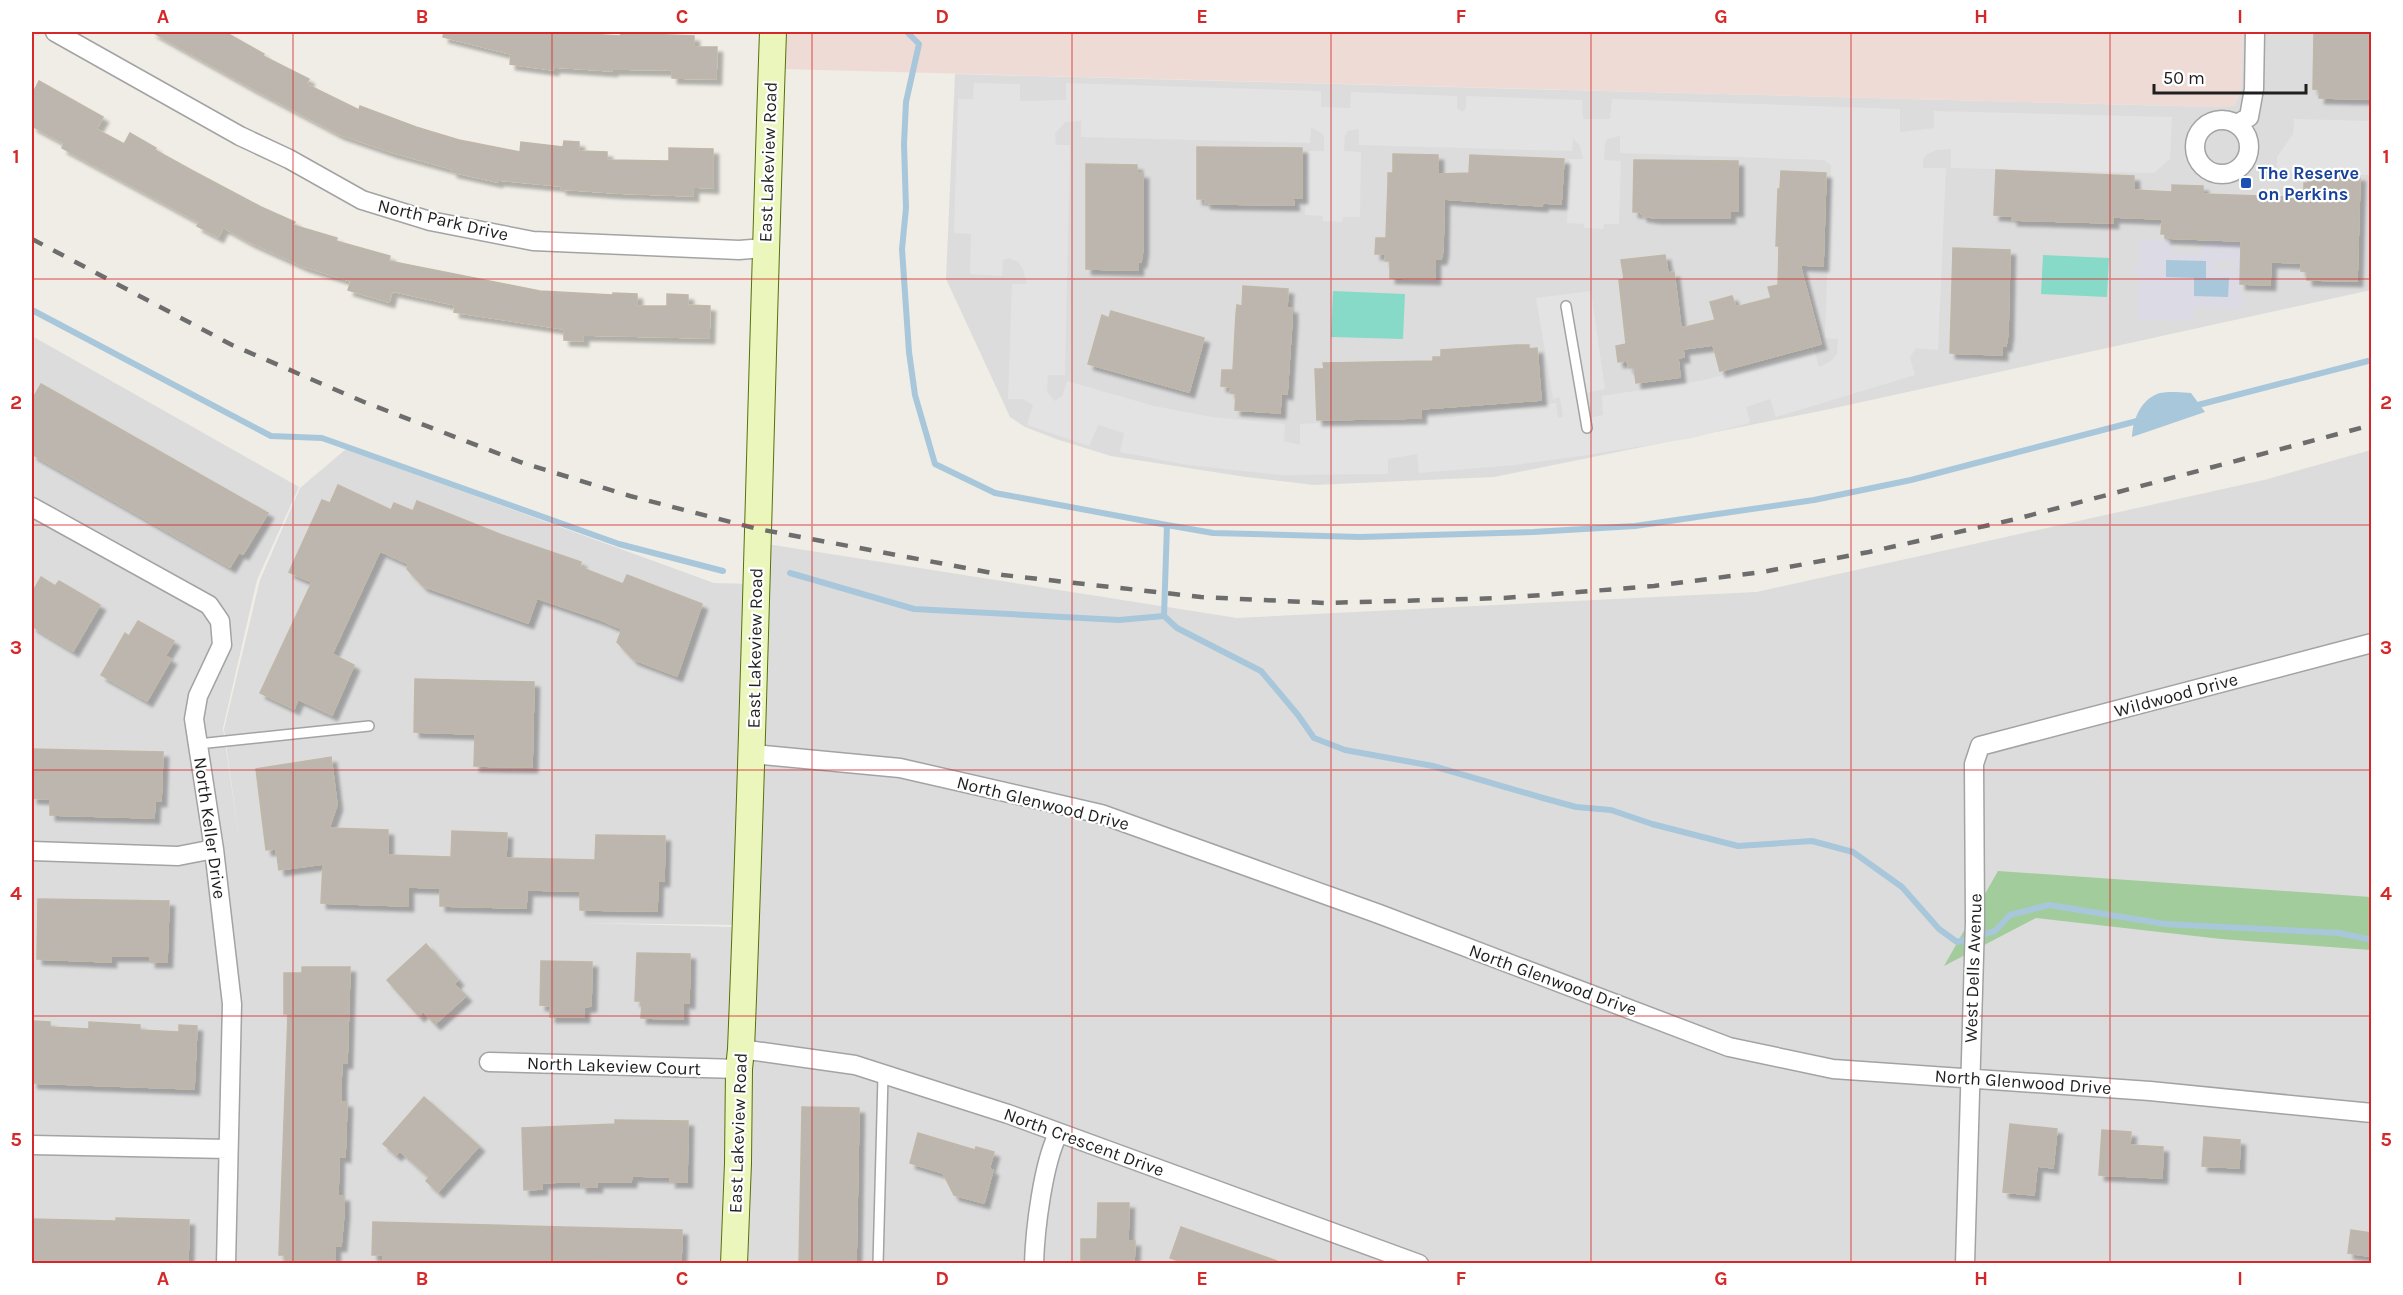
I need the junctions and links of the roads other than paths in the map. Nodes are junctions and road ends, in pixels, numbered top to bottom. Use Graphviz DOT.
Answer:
graph roads {
  1 [pos="55,32"];
  2 [pos="773,32"];
  3 [pos="2255,32"];
  4 [pos="2237,124"];
  5 [pos="765,248"];
  6 [pos="1566,306"];
  7 [pos="1587,428"];
  8 [pos="32,507"];
  9 [pos="2372,643"];
  10 [pos="369,726"];
  11 [pos="198,744"];
  12 [pos="1980,746"];
  13 [pos="753,754"];
  14 [pos="214,849"];
  15 [pos="32,851"];
  16 [pos="740,1059"];
  17 [pos="489,1062"];
  18 [pos="883,1076"];
  19 [pos="1970,1078"];
  20 [pos="2372,1113"];
  21 [pos="1058,1134"];
  22 [pos="32,1145"];
  23 [pos="228,1149"];
  24 [pos="1377,1256"];
  25 [pos="226,1263"];
  26 [pos="734,1263"];
  27 [pos="878,1263"];
  28 [pos="1034,1263"];
  29 [pos="1419,1263"];
  30 [pos="1965,1263"];
  1 -- 5 [label="street, North Park Drive"];
  2 -- 5 [label="main road, East Lakeview Road"];
  3 -- 4 [label="street"];
  5 -- 13 [label="main road, East Lakeview Road"];
  6 -- 7 [label="lane"];
  8 -- 11 [label="street, North Keller Drive"];
  9 -- 12 [label="street, Wildwood Drive"];
  10 -- 11 [label="lane"];
  11 -- 14 [label="street, North Keller Drive"];
  12 -- 19 [label="street, West Dells Avenue"];
  13 -- 16 [label="main road, East Lakeview Road"];
  13 -- 19 [label="street, North Glenwood Drive"];
  14 -- 15 [label="street"];
  14 -- 23 [label="street, North Keller Drive"];
  16 -- 17 [label="street, North Lakeview Court"];
  16 -- 18 [label="street, North Crescent Drive"];
  16 -- 26 [label="main road, East Lakeview Road"];
  18 -- 21 [label="street, North Crescent Drive"];
  18 -- 27 [label="lane"];
  19 -- 20 [label="street, North Glenwood Drive"];
  19 -- 30 [label="street, West Dells Avenue"];
  21 -- 24 [label="street, North Crescent Drive"];
  21 -- 28 [label="street"];
  22 -- 23 [label="street"];
  23 -- 25 [label="street, North Keller Drive"];
  24 -- 29 [label="street, North Crescent Drive"];
}
